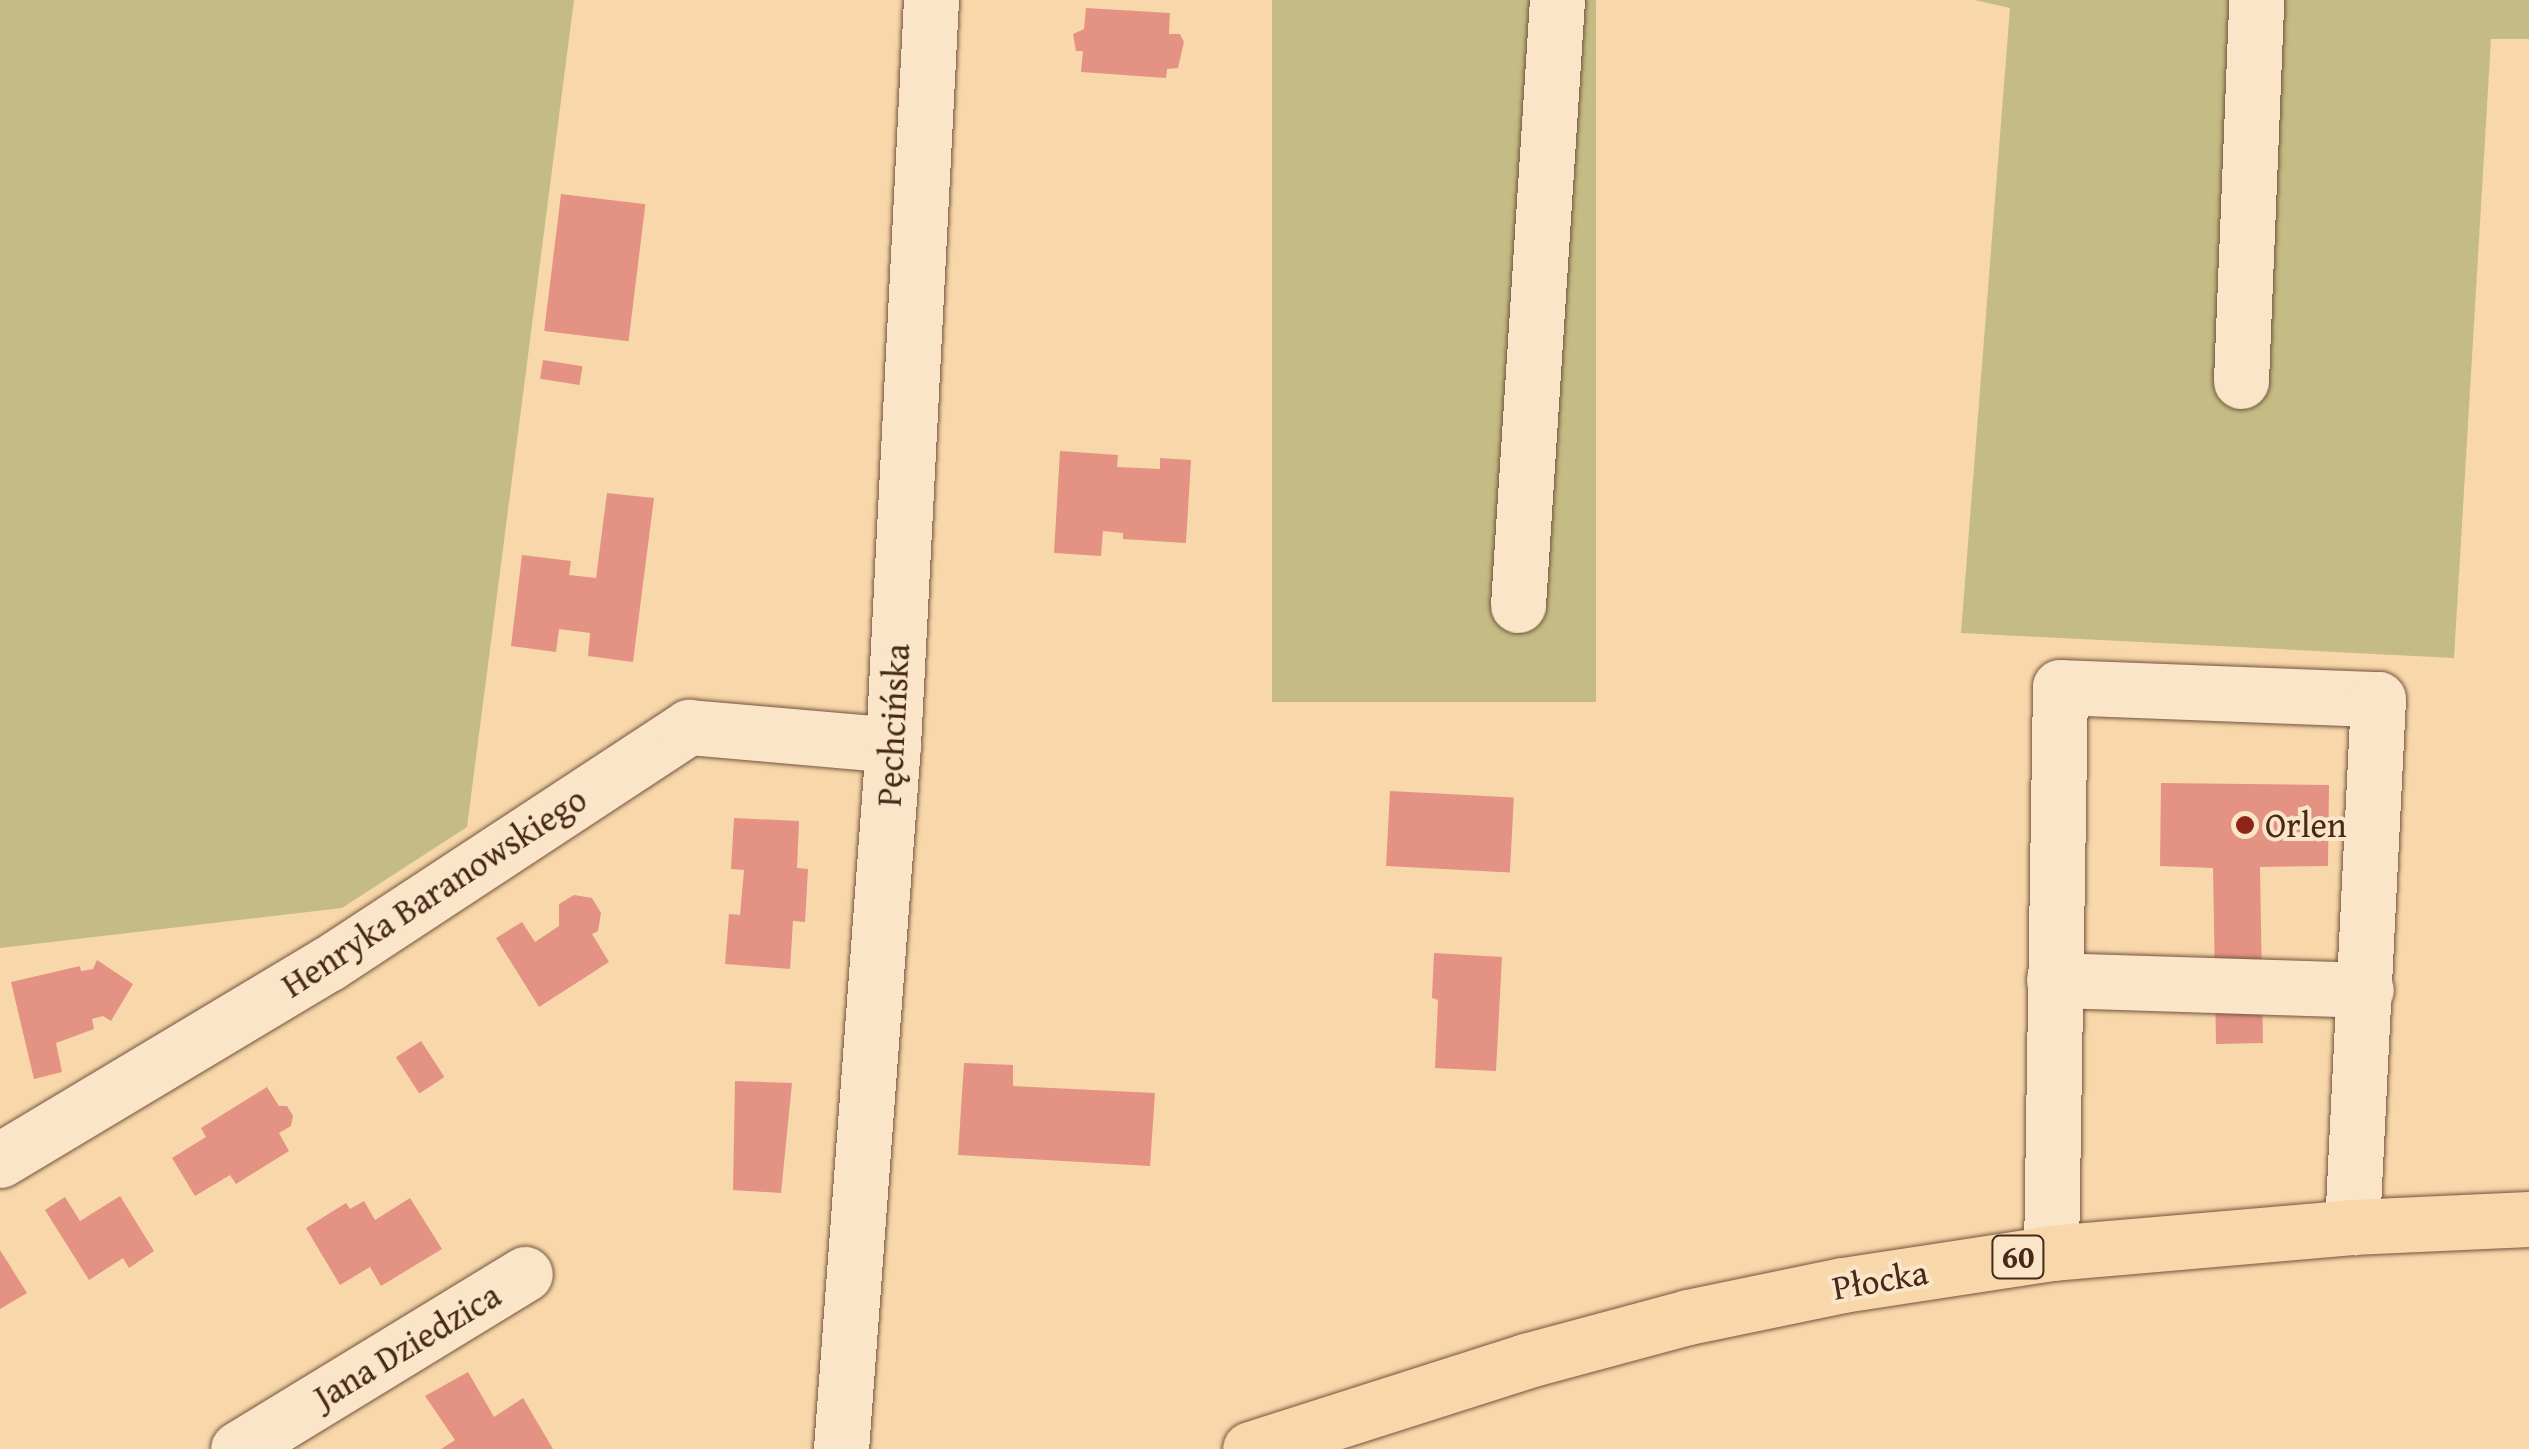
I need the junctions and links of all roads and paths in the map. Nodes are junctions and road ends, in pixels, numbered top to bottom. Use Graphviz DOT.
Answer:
graph roads {
  1 [pos="931,0"];
  2 [pos="1557,0"];
  3 [pos="2256,0"];
  4 [pos="2241,380"];
  5 [pos="1518,605"];
  6 [pos="893,744"];
  7 [pos="2054,980"];
  8 [pos="2366,990"];
  9 [pos="0,1160"];
  10 [pos="2529,1219"];
  11 [pos="2352,1227"];
  12 [pos="2051,1253"];
  13 [pos="525,1274"];
  14 [pos="238,1449"];
  15 [pos="841,1449"];
  16 [pos="1250,1449"];
  1 -- 6 [label="street, Pęchcińska"];
  2 -- 5 [label="street"];
  3 -- 4 [label="street"];
  6 -- 9 [label="street, Henryka Baranowskiego"];
  6 -- 15 [label="street, Pęchcińska"];
  7 -- 8 [label="street"];
  7 -- 8 [label="street"];
  7 -- 12 [label="street"];
  8 -- 11 [label="street"];
  10 -- 11 [label="main road, Płocka / 60"];
  11 -- 12 [label="main road, Płocka / 60"];
  12 -- 16 [label="main road, Płocka / 60"];
  13 -- 14 [label="street, Jana Dziedzica"];
}
